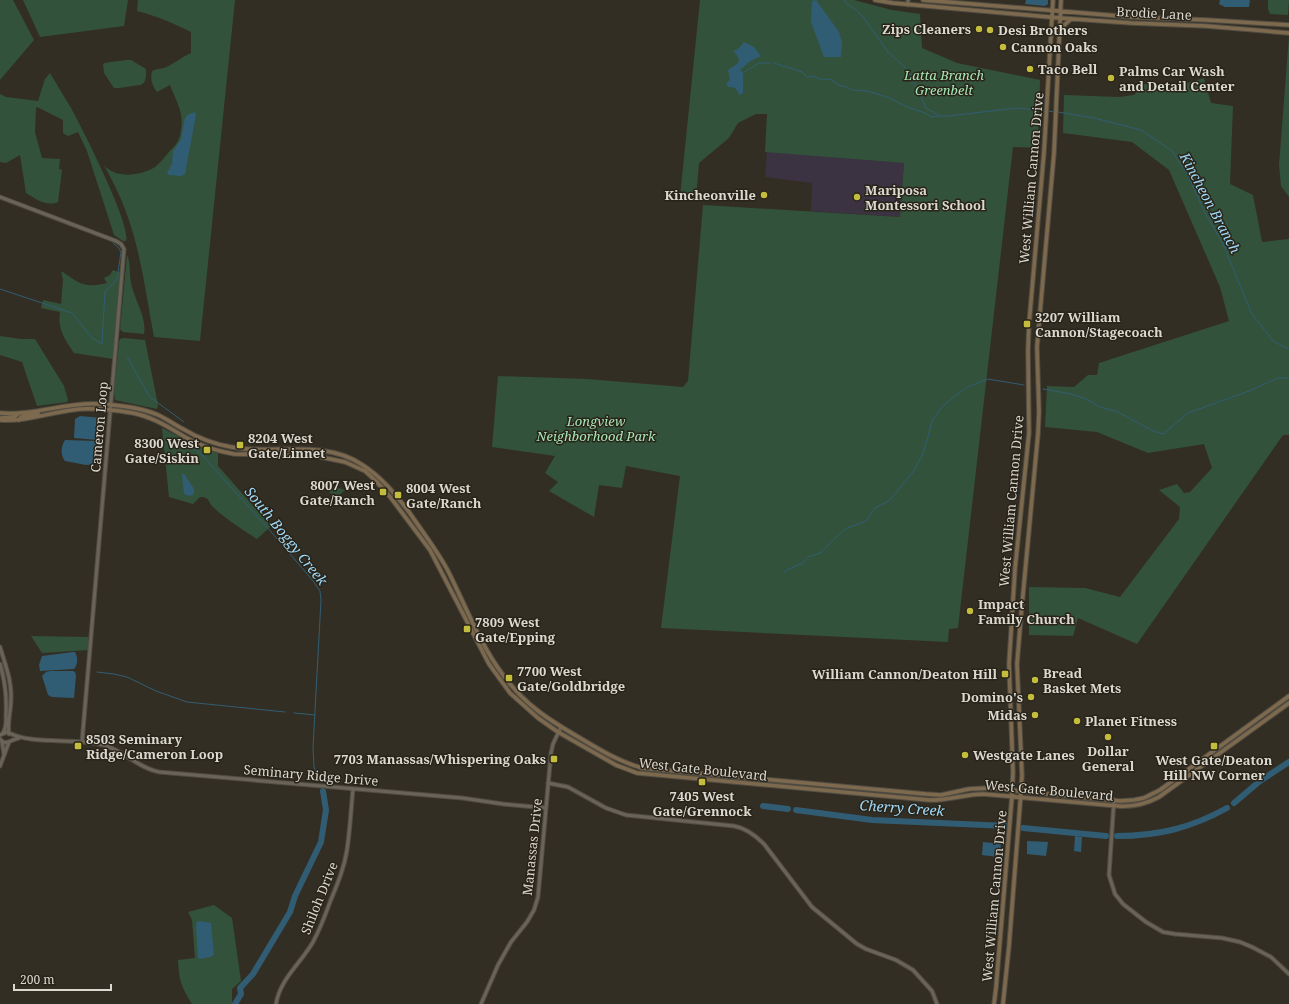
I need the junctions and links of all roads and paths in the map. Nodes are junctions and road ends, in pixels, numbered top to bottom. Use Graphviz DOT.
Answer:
graph roads {
  1 [pos="875,0"];
  2 [pos="923,0"];
  3 [pos="1053,0"];
  4 [pos="1062,0"];
  5 [pos="908,2"];
  6 [pos="1053,11"];
  7 [pos="1061,12"];
  8 [pos="1052,17"];
  9 [pos="1060,18"];
  10 [pos="1072,18"];
  11 [pos="1207,20"];
  12 [pos="1289,25"];
  13 [pos="1206,26"];
  14 [pos="1060,29"];
  15 [pos="1289,33"];
  16 [pos="1049,74"];
  17 [pos="1058,74"];
  18 [pos="0,197"];
  19 [pos="111,405"];
  20 [pos="44,409"];
  21 [pos="110,411"];
  22 [pos="0,413"];
  23 [pos="18,414"];
  24 [pos="0,419"];
  25 [pos="19,420"];
  26 [pos="1027,454"];
  27 [pos="1036,457"];
  28 [pos="1027,458"];
  29 [pos="0,647"];
  30 [pos="0,664"];
  31 [pos="1289,696"];
  32 [pos="1289,703"];
  33 [pos="561,727"];
  34 [pos="558,732"];
  35 [pos="9,734"];
  36 [pos="1020,736"];
  37 [pos="1011,737"];
  38 [pos="1,738"];
  39 [pos="21,738"];
  40 [pos="9,742"];
  41 [pos="82,742"];
  42 [pos="4,754"];
  43 [pos="0,766"];
  44 [pos="548,783"];
  45 [pos="353,789"];
  46 [pos="1012,791"];
  47 [pos="1021,792"];
  48 [pos="1012,796"];
  49 [pos="1077,796"];
  50 [pos="1021,797"];
  51 [pos="1114,800"];
  52 [pos="1077,803"];
  53 [pos="1114,806"];
  54 [pos="546,808"];
  55 [pos="1000,945"];
  56 [pos="1009,946"];
  57 [pos="1289,974"];
  58 [pos="276,1004"];
  59 [pos="481,1004"];
  60 [pos="937,1004"];
  61 [pos="994,1004"];
  62 [pos="1003,1004"];
  1 -- 5 [label="main road, Brodie Lane"];
  2 -- 6 [label="main road, Brodie Lane"];
  3 -- 6 [label="main road, West William Cannon Drive"];
  4 -- 7 [label="main road, West William Cannon Drive"];
  5 -- 8 [label="main road, Brodie Lane"];
  6 -- 7 [label="main road, Brodie Lane"];
  6 -- 8 [label="main road, West William Cannon Drive"];
  7 -- 9 [label="main road, West William Cannon Drive"];
  7 -- 11 [label="main road, Brodie Lane"];
  8 -- 9 [label="main road, Brodie Lane"];
  8 -- 16 [label="main road, West William Cannon Drive"];
  9 -- 10 [label="main road, Brodie Lane"];
  9 -- 14 [label="main road, West William Cannon Drive"];
  10 -- 13 [label="main road, Brodie Lane"];
  10 -- 14 [label="main road"];
  11 -- 12 [label="main road, Brodie Lane"];
  11 -- 13 [label="main road"];
  13 -- 15 [label="main road, Brodie Lane"];
  14 -- 17 [label="main road, West William Cannon Drive"];
  16 -- 17 [label="main road"];
  16 -- 26 [label="main road, West William Cannon Drive"];
  17 -- 27 [label="main road, West William Cannon Drive"];
  18 -- 19 [label="street, Cameron Loop"];
  19 -- 20 [label="main road, West Gate Boulevard"];
  19 -- 21 [label="street, Cameron Loop"];
  19 -- 33 [label="main road, West Gate Boulevard"];
  20 -- 23 [label="main road, West Gate Boulevard"];
  20 -- 25 [label="main road"];
  21 -- 25 [label="main road, West Gate Boulevard"];
  21 -- 34 [label="main road, West Gate Boulevard"];
  21 -- 41 [label="street, Cameron Loop"];
  22 -- 23 [label="main road, West Gate Boulevard"];
  23 -- 24 [label="main road"];
  24 -- 25 [label="main road, West Gate Boulevard"];
  26 -- 27 [label="main road"];
  26 -- 28 [label="main road, West William Cannon Drive"];
  27 -- 28 [label="main road"];
  27 -- 36 [label="main road, West William Cannon Drive"];
  28 -- 37 [label="main road, West William Cannon Drive"];
  29 -- 35 [label="street"];
  30 -- 38 [label="street"];
  31 -- 51 [label="main road, West Gate Boulevard"];
  32 -- 53 [label="main road, West Gate Boulevard"];
  33 -- 34 [label="street, Manassas Drive"];
  33 -- 46 [label="main road, West Gate Boulevard"];
  34 -- 44 [label="street, Manassas Drive"];
  34 -- 48 [label="main road, West Gate Boulevard"];
  35 -- 38 [label="street"];
  35 -- 39 [label="street"];
  35 -- 40 [label="street"];
  36 -- 37 [label="main road"];
  36 -- 47 [label="main road, West William Cannon Drive"];
  37 -- 46 [label="main road, West William Cannon Drive"];
  38 -- 40 [label="street"];
  38 -- 42 [label="street"];
  39 -- 40 [label="street"];
  39 -- 41 [label="street, Seminary Ridge Drive"];
  40 -- 42 [label="street"];
  41 -- 45 [label="street, Seminary Ridge Drive"];
  42 -- 43 [label="street"];
  44 -- 54 [label="street, Manassas Drive"];
  44 -- 60 [label="street"];
  45 -- 54 [label="street, Seminary Ridge Drive"];
  45 -- 58 [label="street, Shiloh Drive"];
  46 -- 47 [label="main road, West Gate Boulevard"];
  46 -- 48 [label="main road, West William Cannon Drive"];
  47 -- 49 [label="main road, West Gate Boulevard"];
  47 -- 50 [label="main road, West William Cannon Drive"];
  48 -- 50 [label="main road, West Gate Boulevard"];
  48 -- 55 [label="main road, West William Cannon Drive"];
  49 -- 51 [label="main road, West Gate Boulevard"];
  49 -- 52 [label="main road"];
  50 -- 52 [label="main road, West Gate Boulevard"];
  50 -- 56 [label="main road, West William Cannon Drive"];
  51 -- 53 [label="street"];
  52 -- 53 [label="main road, West Gate Boulevard"];
  53 -- 57 [label="street"];
  54 -- 59 [label="street, Manassas Drive"];
  55 -- 56 [label="main road"];
  55 -- 61 [label="main road, West William Cannon Drive"];
  56 -- 62 [label="main road, West William Cannon Drive"];
}
